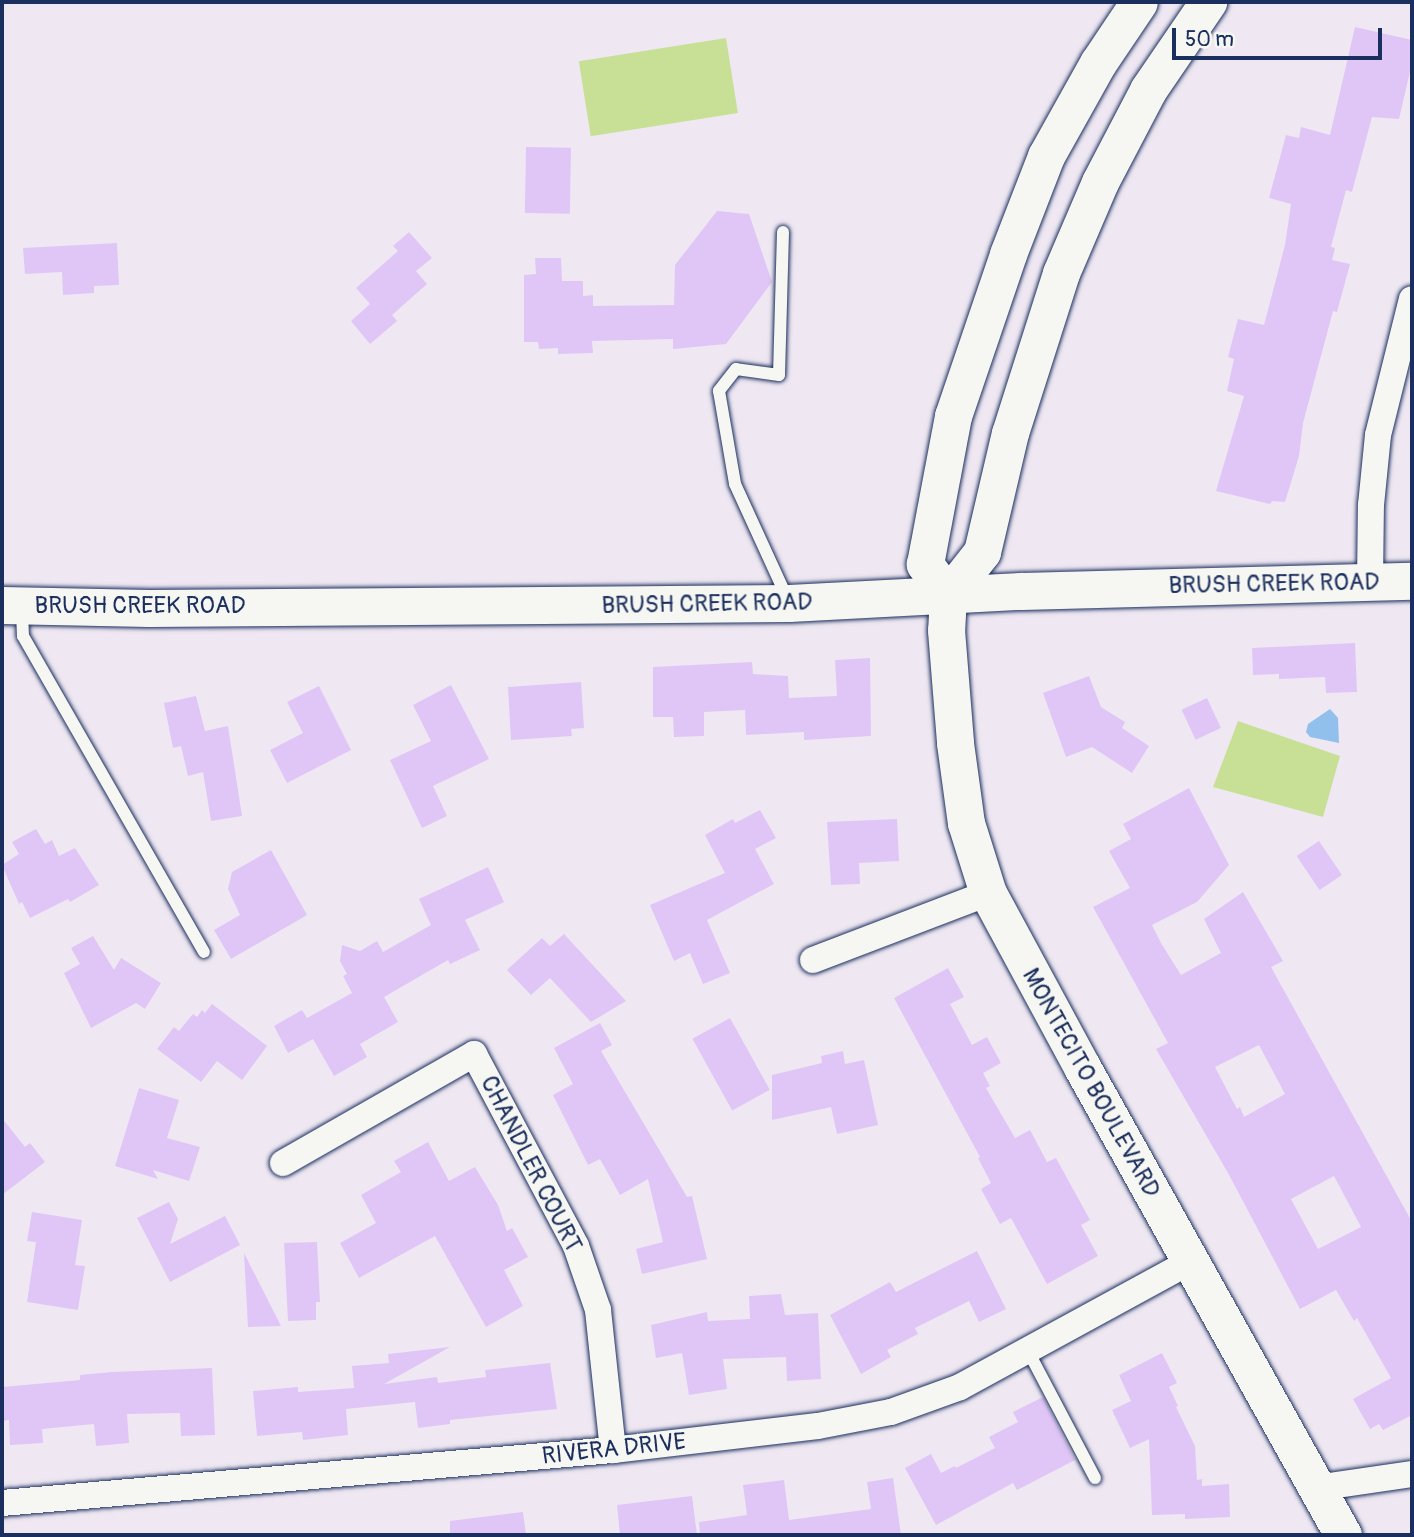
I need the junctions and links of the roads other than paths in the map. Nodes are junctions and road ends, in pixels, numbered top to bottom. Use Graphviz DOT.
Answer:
graph roads {
  1 [pos="1139,2"];
  2 [pos="1208,2"];
  3 [pos="783,232"];
  4 [pos="1412,299"];
  5 [pos="1412,581"];
  6 [pos="1370,582"];
  7 [pos="948,595"];
  8 [pos="789,603"];
  9 [pos="12,605"];
  10 [pos="988,893"];
  11 [pos="204,952"];
  12 [pos="813,960"];
  13 [pos="284,1163"];
  14 [pos="1189,1262"];
  15 [pos="1026,1349"];
  16 [pos="613,1450"];
  17 [pos="1412,1474"];
  18 [pos="1095,1478"];
  19 [pos="1316,1488"];
  20 [pos="2,1503"];
  21 [pos="1343,1534"];
  1 -- 7 [label="main road"];
  2 -- 7 [label="main road"];
  3 -- 8 [label="lane"];
  4 -- 6 [label="street"];
  5 -- 6 [label="main road, BRUSH CREEK ROAD"];
  6 -- 7 [label="main road, BRUSH CREEK ROAD"];
  7 -- 8 [label="main road, BRUSH CREEK ROAD"];
  7 -- 10 [label="main road, MONTECITO BOULEVARD"];
  8 -- 9 [label="main road, BRUSH CREEK ROAD"];
  9 -- 11 [label="lane"];
  10 -- 12 [label="street"];
  10 -- 14 [label="main road, MONTECITO BOULEVARD"];
  13 -- 16 [label="street, CHANDLER COURT"];
  14 -- 15 [label="street, RIVERA DRIVE"];
  14 -- 19 [label="main road, MONTECITO BOULEVARD"];
  15 -- 16 [label="street, RIVERA DRIVE"];
  15 -- 18 [label="lane"];
  16 -- 20 [label="street, RIVERA DRIVE"];
  17 -- 19 [label="street"];
  19 -- 21 [label="main road, MONTECITO BOULEVARD"];
}
